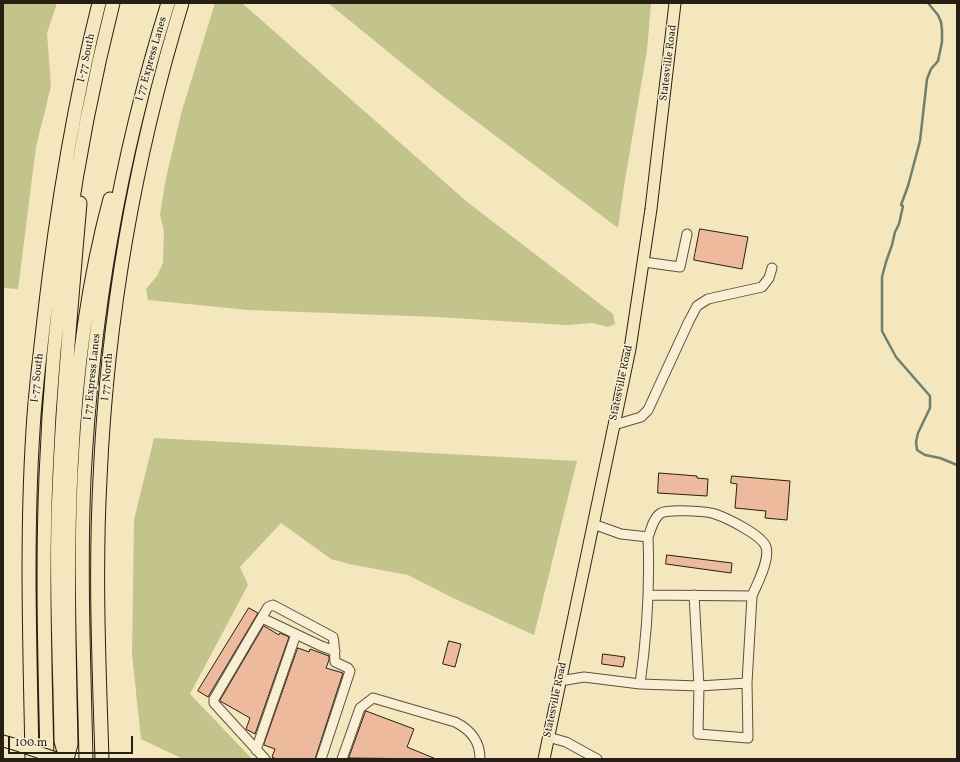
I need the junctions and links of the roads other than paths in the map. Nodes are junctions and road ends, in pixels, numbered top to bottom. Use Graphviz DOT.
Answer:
graph roads {
  1 [pos="99,3"];
  2 [pos="113,3"];
  3 [pos="168,3"];
  4 [pos="182,3"];
  5 [pos="675,3"];
  6 [pos="88,112"];
  7 [pos="136,115"];
  8 [pos="686,234"];
  9 [pos="644,262"];
  10 [pos="772,268"];
  11 [pos="614,425"];
  12 [pos="593,524"];
  13 [pos="648,537"];
  14 [pos="648,595"];
  15 [pos="694,595"];
  16 [pos="752,596"];
  17 [pos="262,618"];
  18 [pos="296,634"];
  19 [pos="335,651"];
  20 [pos="560,681"];
  21 [pos="747,683"];
  22 [pos="640,684"];
  23 [pos="699,686"];
  24 [pos="66,731"];
  25 [pos="548,737"];
  26 [pos="3,741"];
  27 [pos="256,750"];
  28 [pos="32,759"];
  29 [pos="47,759"];
  30 [pos="59,759"];
  31 [pos="66,759"];
  32 [pos="86,759"];
  33 [pos="102,759"];
  34 [pos="265,759"];
  35 [pos="321,759"];
  36 [pos="342,759"];
  37 [pos="480,759"];
  38 [pos="544,759"];
  39 [pos="597,759"];
  1 -- 28 [label="highway, I-77 South"];
  2 -- 6 [label="highway"];
  3 -- 7 [label="highway, I 77 Express Lanes"];
  4 -- 33 [label="highway, I 77 North"];
  5 -- 9 [label="main road, Statesville Road"];
  6 -- 24 [label="highway"];
  6 -- 29 [label="highway"];
  7 -- 24 [label="highway"];
  7 -- 32 [label="highway, I 77 Express Lanes"];
  8 -- 9 [label="lane"];
  9 -- 11 [label="main road, Statesville Road"];
  10 -- 11 [label="lane"];
  11 -- 12 [label="main road, Statesville Road"];
  12 -- 13 [label="lane"];
  12 -- 20 [label="main road, Statesville Road"];
  13 -- 14 [label="lane"];
  13 -- 16 [label="lane"];
  14 -- 15 [label="lane"];
  14 -- 22 [label="lane"];
  15 -- 16 [label="lane"];
  15 -- 23 [label="lane"];
  16 -- 21 [label="lane"];
  17 -- 18 [label="lane"];
  17 -- 19 [label="lane"];
  17 -- 27 [label="lane"];
  18 -- 19 [label="lane"];
  18 -- 27 [label="lane"];
  19 -- 35 [label="lane"];
  20 -- 22 [label="lane"];
  20 -- 25 [label="main road, Statesville Road"];
  21 -- 23 [label="lane"];
  21 -- 23 [label="lane"];
  22 -- 23 [label="lane"];
  24 -- 31 [label="highway"];
  25 -- 38 [label="main road, Statesville Road"];
  25 -- 39 [label="lane"];
  26 -- 30 [label="main road, bridge"];
  27 -- 34 [label="lane"];
  36 -- 37 [label="lane"];
}
